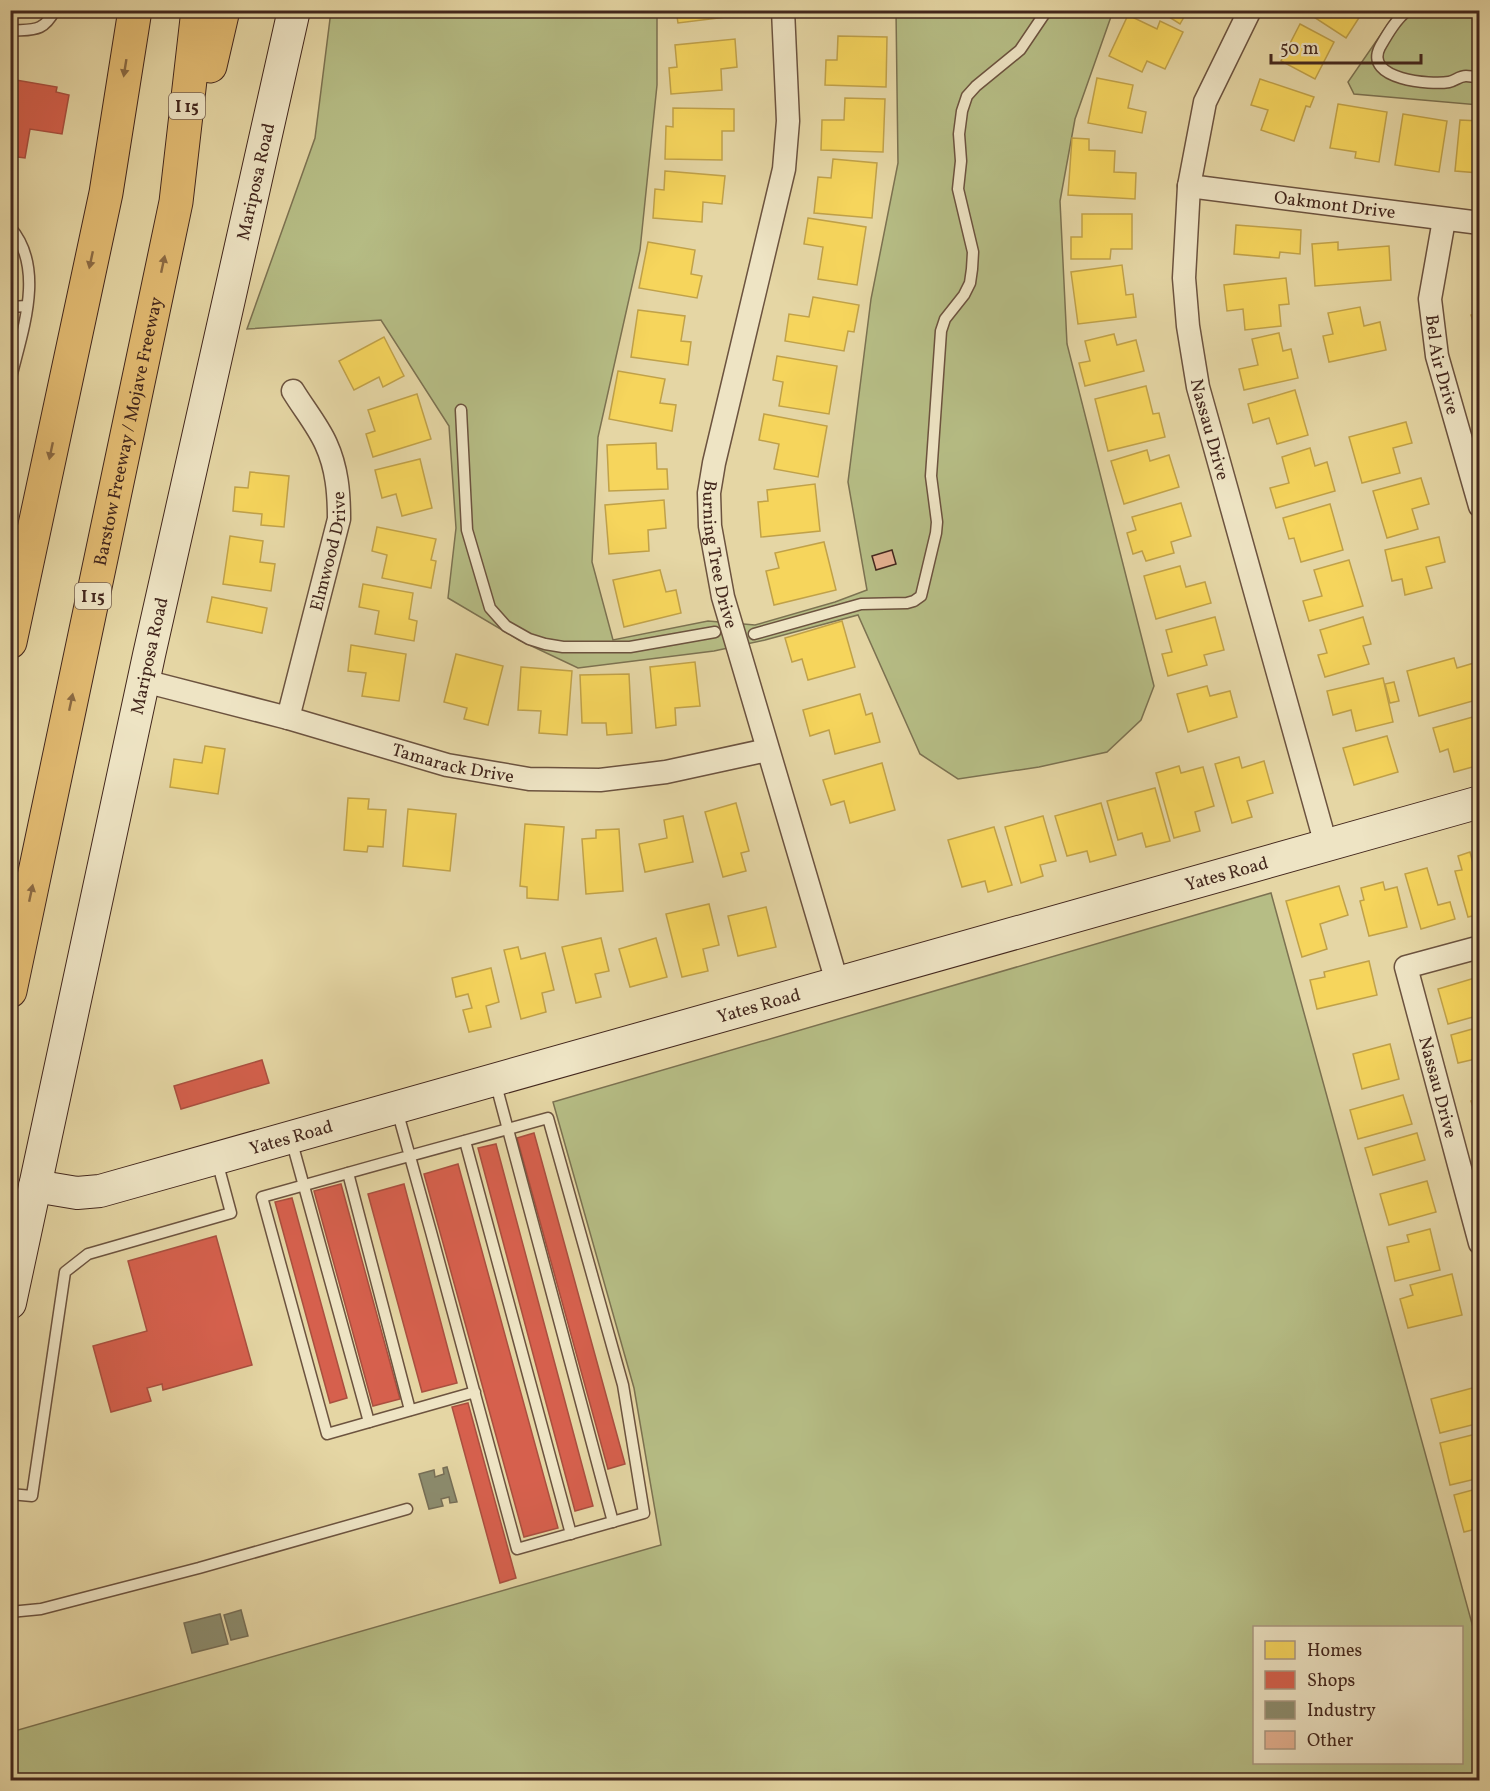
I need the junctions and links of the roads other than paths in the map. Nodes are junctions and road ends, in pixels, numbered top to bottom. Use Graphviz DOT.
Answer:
graph roads {
  1 [pos="54,10"];
  2 [pos="135,10"];
  3 [pos="198,10"];
  4 [pos="223,10"];
  5 [pos="294,10"];
  6 [pos="783,10"];
  7 [pos="1047,10"];
  8 [pos="1250,10"];
  9 [pos="1408,10"];
  10 [pos="10,31"];
  11 [pos="1479,78"];
  12 [pos="1189,186"];
  13 [pos="176,202"];
  14 [pos="1444,220"];
  15 [pos="1479,223"];
  16 [pos="10,226"];
  17 [pos="27,306"];
  18 [pos="10,307"];
  19 [pos="10,382"];
  20 [pos="293,392"];
  21 [pos="461,410"];
  22 [pos="1479,506"];
  23 [pos="715,632"];
  24 [pos="754,634"];
  25 [pos="10,642"];
  26 [pos="144,681"];
  27 [pos="288,718"];
  28 [pos="767,750"];
  29 [pos="1479,802"];
  30 [pos="1326,845"];
  31 [pos="1479,947"];
  32 [pos="837,982"];
  33 [pos="10,991"];
  34 [pos="494,1078"];
  35 [pos="396,1107"];
  36 [pos="508,1129"];
  37 [pos="291,1137"];
  38 [pos="465,1141"];
  39 [pos="410,1156"];
  40 [pos="217,1158"];
  41 [pos="348,1173"];
  42 [pos="304,1185"];
  43 [pos="35,1186"];
  44 [pos="1479,1243"];
  45 [pos="10,1303"];
  46 [pos="475,1392"];
  47 [pos="410,1410"];
  48 [pos="369,1422"];
  49 [pos="10,1494"];
  50 [pos="407,1509"];
  51 [pos="613,1521"];
  52 [pos="571,1534"];
  53 [pos="10,1612"];
  1 -- 10 [label="lane"];
  2 -- 25 [label="highway, one-way"];
  3 -- 13 [label="highway, Barstow Freeway / Mojave Freeway / I 15"];
  4 -- 13 [label="highway"];
  5 -- 26 [label="street, Mariposa Road"];
  6 -- 28 [label="street, Burning Tree Drive"];
  7 -- 24 [label="lane"];
  8 -- 12 [label="street, Nassau Drive"];
  9 -- 11 [label="lane"];
  12 -- 14 [label="street, Oakmont Drive"];
  12 -- 30 [label="street, Nassau Drive"];
  33 -- 13 [label="highway, Barstow Freeway / Mojave Freeway / I 15, one-way"];
  14 -- 15 [label="street, Oakmont Drive"];
  14 -- 22 [label="street, Bel Air Drive"];
  16 -- 17 [label="lane"];
  17 -- 18 [label="lane"];
  17 -- 19 [label="lane"];
  20 -- 27 [label="street, Elmwood Drive"];
  21 -- 23 [label="lane"];
  26 -- 27 [label="street, Tamarack Drive"];
  26 -- 43 [label="street, Mariposa Road"];
  27 -- 28 [label="street, Tamarack Drive"];
  28 -- 32 [label="street, Burning Tree Drive"];
  29 -- 30 [label="street, Yates Road"];
  30 -- 32 [label="street, Yates Road"];
  31 -- 44 [label="street, Nassau Drive"];
  32 -- 34 [label="street, Yates Road"];
  34 -- 35 [label="street, Yates Road"];
  34 -- 36 [label="lane"];
  35 -- 37 [label="street, Yates Road"];
  35 -- 39 [label="lane"];
  36 -- 38 [label="lane"];
  36 -- 51 [label="lane"];
  36 -- 51 [label="lane"];
  37 -- 40 [label="street, Yates Road"];
  37 -- 42 [label="lane"];
  38 -- 39 [label="lane"];
  38 -- 52 [label="lane"];
  39 -- 41 [label="lane"];
  39 -- 46 [label="lane"];
  40 -- 43 [label="street, Yates Road"];
  40 -- 49 [label="lane"];
  41 -- 42 [label="lane"];
  41 -- 47 [label="lane"];
  42 -- 48 [label="lane"];
  42 -- 48 [label="lane"];
  43 -- 45 [label="street, Mariposa Road"];
  46 -- 47 [label="lane"];
  46 -- 52 [label="lane"];
  47 -- 48 [label="lane"];
  50 -- 53 [label="lane"];
  51 -- 52 [label="lane"];
}
